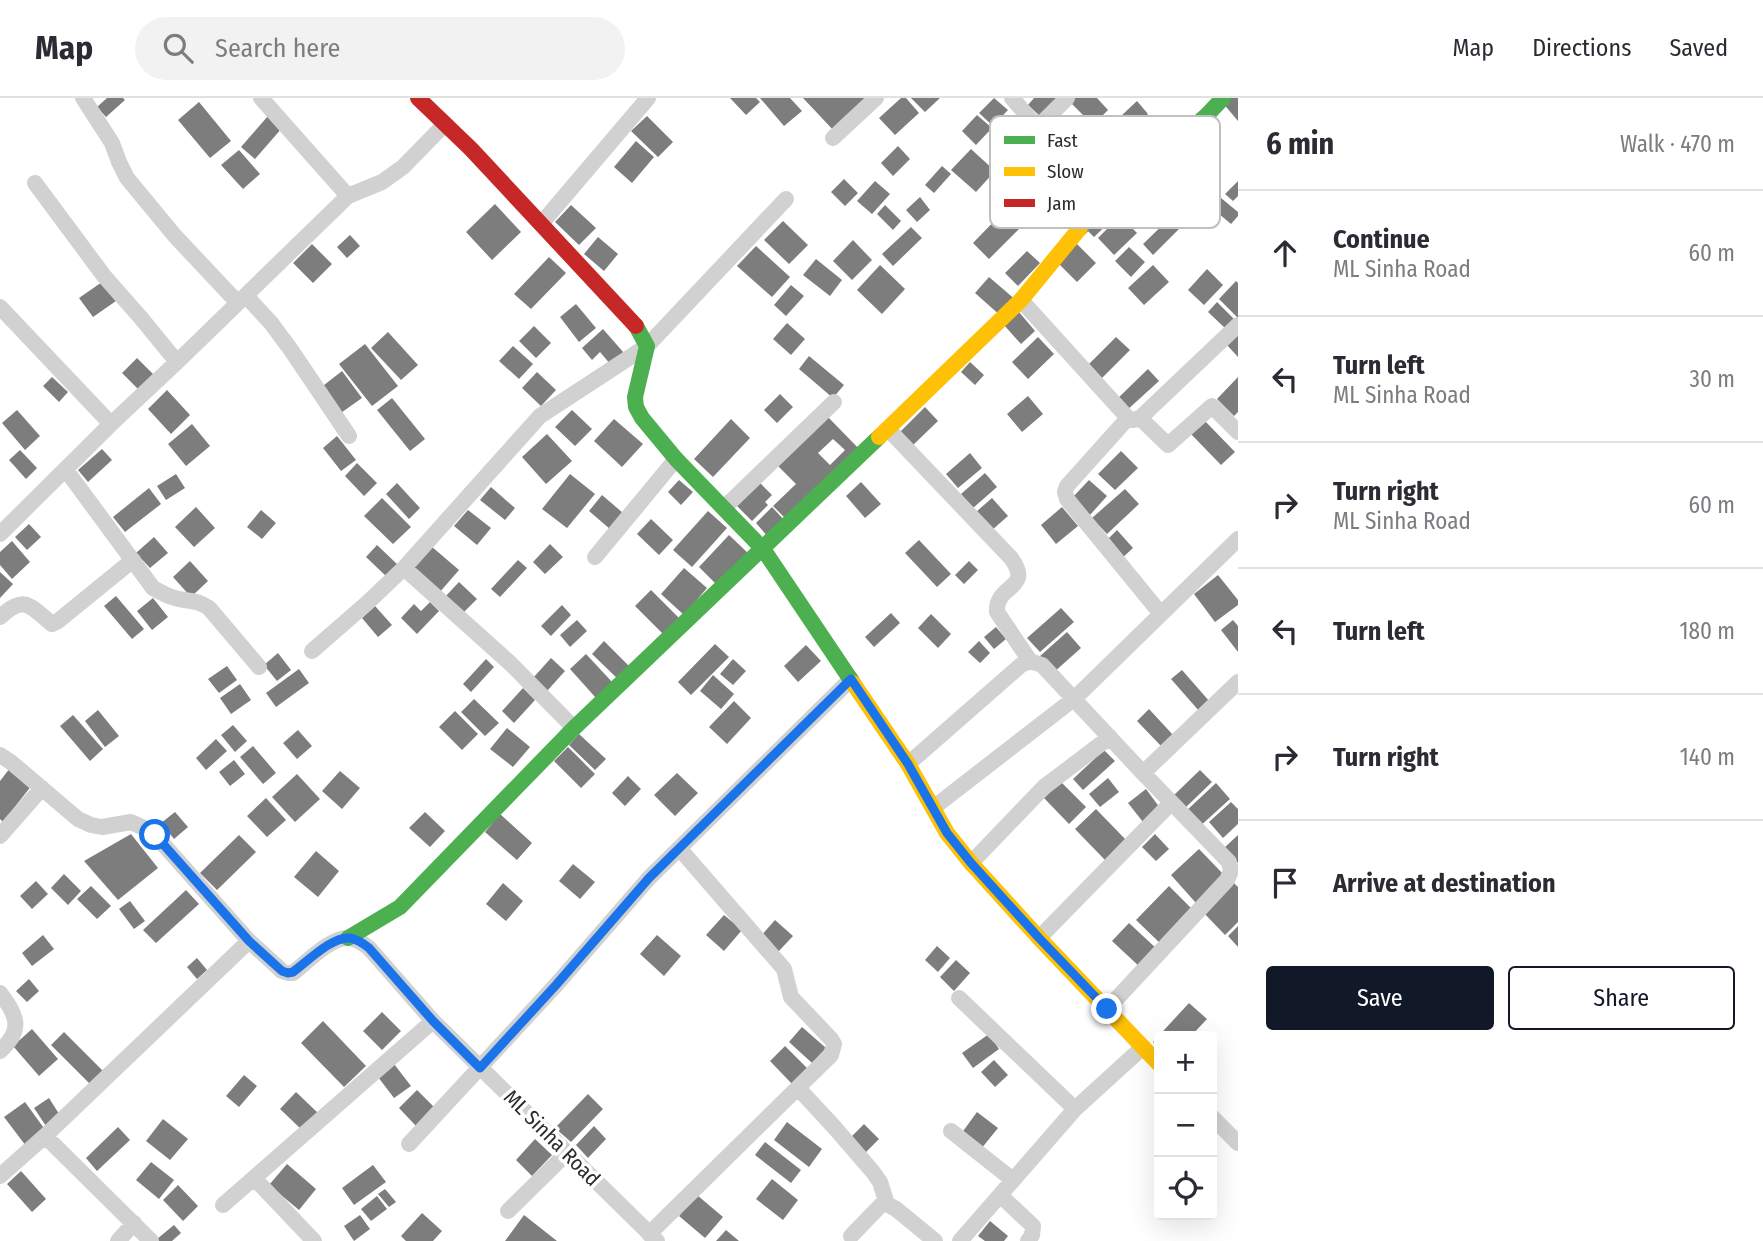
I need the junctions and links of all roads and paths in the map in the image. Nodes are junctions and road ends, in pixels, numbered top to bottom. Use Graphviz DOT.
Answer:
graph roads {
  1 [pos="83,98"];
  2 [pos="261,98"];
  3 [pos="418,98"];
  4 [pos="648,98"];
  5 [pos="876,98"];
  6 [pos="1012,98"];
  7 [pos="1068,98"];
  8 [pos="1223,98"];
  9 [pos="1029,116"];
  10 [pos="1049,116"];
  11 [pos="1206,116"];
  12 [pos="445,124"];
  13 [pos="833,138"];
  14 [pos="35,183"];
  15 [pos="348,196"];
  16 [pos="786,199"];
  17 [pos="541,224"];
  18 [pos="1080,228"];
  19 [pos="242,299"];
  20 [pos="1021,300"];
  21 [pos="0,307"];
  22 [pos="1238,325"];
  23 [pos="647,346"];
  24 [pos="177,362"];
  25 [pos="834,402"];
  26 [pos="1134,418"];
  27 [pos="111,424"];
  28 [pos="888,429"];
  29 [pos="1238,432"];
  30 [pos="349,436"];
  31 [pos="676,459"];
  32 [pos="66,470"];
  33 [pos="724,508"];
  34 [pos="0,534"];
  35 [pos="1238,539"];
  36 [pos="764,549"];
  37 [pos="595,557"];
  38 [pos="133,560"];
  39 [pos="404,568"];
  40 [pos="1161,614"];
  41 [pos="0,617"];
  42 [pos="312,651"];
  43 [pos="1030,661"];
  44 [pos="259,667"];
  45 [pos="851,679"];
  46 [pos="1235,691"];
  47 [pos="1075,698"];
  48 [pos="575,727"];
  49 [pos="1110,737"];
  50 [pos="0,755"];
  51 [pos="908,764"];
  52 [pos="1143,773"];
  53 [pos="42,788"];
  54 [pos="1171,803"];
  55 [pos="933,808"];
  56 [pos="0,828"];
  57 [pos="0,836"];
  58 [pos="679,848"];
  59 [pos="971,863"];
  60 [pos="1235,874"];
  61 [pos="348,938"];
  62 [pos="1039,938"];
  63 [pos="249,941"];
  64 [pos="0,993"];
  65 [pos="959,998"];
  66 [pos="1107,1009"];
  67 [pos="433,1021"];
  68 [pos="1143,1047"];
  69 [pos="0,1051"];
  70 [pos="1154,1059"];
  71 [pos="480,1068"];
  72 [pos="798,1088"];
  73 [pos="1075,1109"];
  74 [pos="1238,1119"];
  75 [pos="1217,1122"];
  76 [pos="1225,1130"];
  77 [pos="951,1131"];
  78 [pos="45,1136"];
  79 [pos="1238,1143"];
  80 [pos="409,1144"];
  81 [pos="567,1153"];
  82 [pos="0,1176"];
  83 [pos="254,1178"];
  84 [pos="1013,1180"];
  85 [pos="1000,1195"];
  86 [pos="887,1204"];
  87 [pos="223,1205"];
  88 [pos="508,1211"];
  89 [pos="134,1223"];
  90 [pos="851,1236"];
  91 [pos="653,1238"];
  92 [pos="118,1241"];
  93 [pos="151,1241"];
  94 [pos="314,1241"];
  95 [pos="935,1241"];
  96 [pos="960,1241"];
  97 [pos="1028,1241"];
  1 -- 19 [label="street"];
  2 -- 15 [label="street"];
  3 -- 12 [label="street"];
  4 -- 17 [label="street"];
  5 -- 13 [label="street"];
  6 -- 9 [label="street"];
  7 -- 10 [label="street"];
  8 -- 11 [label="street"];
  12 -- 15 [label="street"];
  12 -- 17 [label="street"];
  14 -- 24 [label="street"];
  15 -- 19 [label="street"];
  16 -- 23 [label="street"];
  17 -- 23 [label="street"];
  18 -- 20 [label="street"];
  19 -- 24 [label="street"];
  19 -- 30 [label="street"];
  20 -- 26 [label="street"];
  20 -- 28 [label="street"];
  21 -- 27 [label="street"];
  22 -- 26 [label="street"];
  23 -- 31 [label="street"];
  23 -- 39 [label="street"];
  24 -- 27 [label="street"];
  25 -- 33 [label="street"];
  26 -- 29 [label="street"];
  26 -- 40 [label="street"];
  27 -- 32 [label="street"];
  28 -- 36 [label="street"];
  28 -- 43 [label="street"];
  31 -- 33 [label="street"];
  31 -- 37 [label="street"];
  32 -- 34 [label="street"];
  32 -- 38 [label="street"];
  33 -- 36 [label="street"];
  35 -- 40 [label="street"];
  36 -- 45 [label="street"];
  36 -- 48 [label="street"];
  38 -- 41 [label="street"];
  38 -- 44 [label="street"];
  39 -- 42 [label="street"];
  39 -- 48 [label="street"];
  40 -- 47 [label="street"];
  43 -- 47 [label="street"];
  43 -- 51 [label="street"];
  45 -- 51 [label="street"];
  45 -- 58 [label="street"];
  46 -- 52 [label="street"];
  47 -- 49 [label="street"];
  47 -- 55 [label="street"];
  48 -- 61 [label="street"];
  49 -- 52 [label="street"];
  49 -- 59 [label="street"];
  50 -- 53 [label="street"];
  51 -- 55 [label="street"];
  52 -- 54 [label="street"];
  53 -- 56 [label="street"];
  53 -- 57 [label="street"];
  53 -- 63 [label="street"];
  54 -- 60 [label="street"];
  54 -- 62 [label="street"];
  55 -- 59 [label="street"];
  58 -- 71 [label="street"];
  58 -- 72 [label="street"];
  59 -- 62 [label="street"];
  60 -- 66 [label="street"];
  61 -- 63 [label="street"];
  61 -- 67 [label="street, ML Sinha Road"];
  62 -- 66 [label="street"];
  63 -- 78 [label="street"];
  64 -- 69 [label="street"];
  65 -- 73 [label="street"];
  66 -- 68 [label="street"];
  67 -- 71 [label="street, ML Sinha Road"];
  67 -- 83 [label="street"];
  68 -- 70 [label="street"];
  68 -- 73 [label="street"];
  71 -- 80 [label="street"];
  71 -- 81 [label="street, ML Sinha Road"];
  72 -- 86 [label="street"];
  72 -- 91 [label="street"];
  73 -- 84 [label="street"];
  74 -- 76 [label="street"];
  75 -- 76 [label="street"];
  76 -- 79 [label="street"];
  77 -- 84 [label="street"];
  78 -- 82 [label="street"];
  78 -- 89 [label="street"];
  81 -- 88 [label="street"];
  81 -- 91 [label="street, ML Sinha Road"];
  83 -- 87 [label="street"];
  83 -- 94 [label="street"];
  84 -- 85 [label="street"];
  85 -- 96 [label="street"];
  85 -- 97 [label="street"];
  86 -- 90 [label="street"];
  86 -- 95 [label="street"];
  89 -- 92 [label="street"];
  89 -- 93 [label="street"];
}
